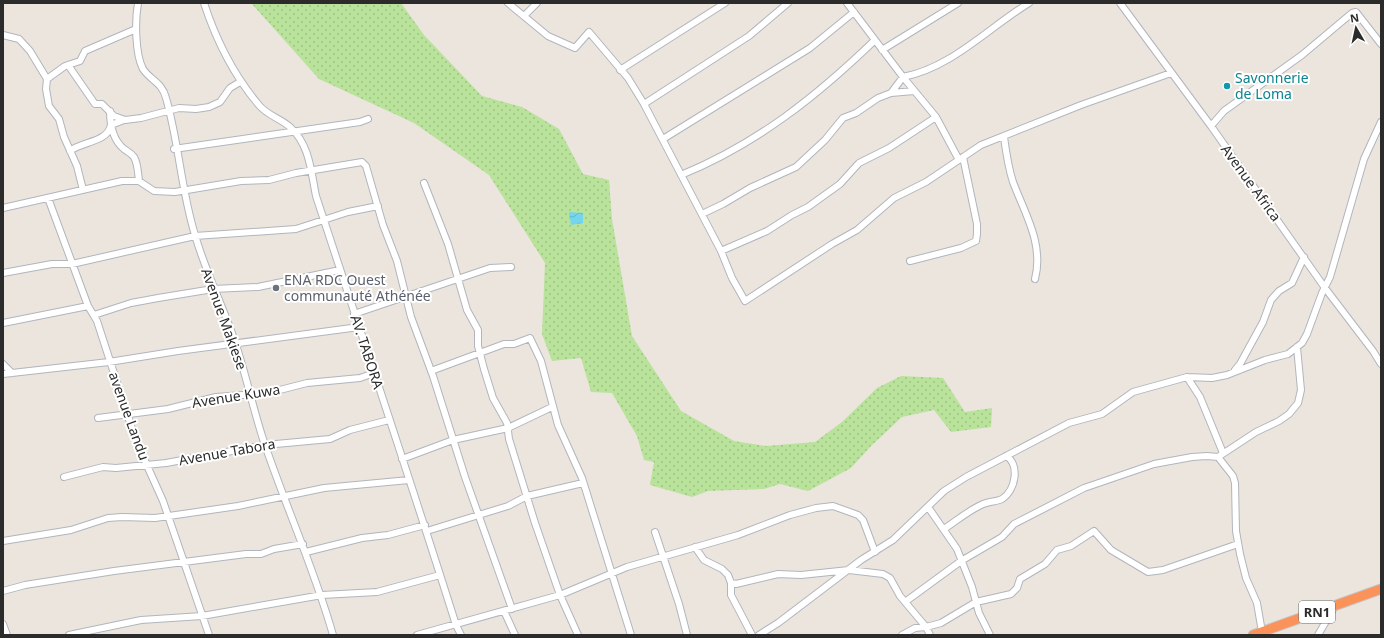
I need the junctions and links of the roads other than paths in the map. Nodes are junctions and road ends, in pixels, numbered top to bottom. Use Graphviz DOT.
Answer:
graph roads {
  1 [pos="138,3"];
  2 [pos="204,3"];
  3 [pos="508,3"];
  4 [pos="537,3"];
  5 [pos="725,3"];
  6 [pos="788,3"];
  7 [pos="847,3"];
  8 [pos="958,3"];
  9 [pos="1029,3"];
  10 [pos="1120,3"];
  11 [pos="854,12"];
  12 [pos="524,16"];
  13 [pos="136,29"];
  14 [pos="3,35"];
  15 [pos="875,40"];
  16 [pos="1381,44"];
  17 [pos="882,50"];
  18 [pos="68,65"];
  19 [pos="620,70"];
  20 [pos="1171,73"];
  21 [pos="903,77"];
  22 [pos="47,78"];
  23 [pos="240,82"];
  24 [pos="914,91"];
  25 [pos="892,94"];
  26 [pos="644,104"];
  27 [pos="110,111"];
  28 [pos="168,111"];
  29 [pos="936,117"];
  30 [pos="368,119"];
  31 [pos="125,120"];
  32 [pos="1381,122"];
  33 [pos="111,125"];
  34 [pos="1211,126"];
  35 [pos="294,132"];
  36 [pos="1004,137"];
  37 [pos="663,139"];
  38 [pos="175,149"];
  39 [pos="70,151"];
  40 [pos="961,158"];
  41 [pos="311,170"];
  42 [pos="681,175"];
  43 [pos="139,181"];
  44 [pos="424,184"];
  45 [pos="83,190"];
  46 [pos="183,190"];
  47 [pos="48,198"];
  48 [pos="378,206"];
  49 [pos="3,208"];
  50 [pos="702,214"];
  51 [pos="324,220"];
  52 [pos="195,236"];
  53 [pos="721,251"];
  54 [pos="1304,256"];
  55 [pos="910,261"];
  56 [pos="72,264"];
  57 [pos="511,267"];
  58 [pos="340,270"];
  59 [pos="3,273"];
  60 [pos="458,278"];
  61 [pos="1035,279"];
  62 [pos="1325,288"];
  63 [pos="213,289"];
  64 [pos="406,296"];
  65 [pos="88,306"];
  66 [pos="354,314"];
  67 [pos="94,315"];
  68 [pos="3,323"];
  69 [pos="359,327"];
  70 [pos="236,344"];
  71 [pos="1297,347"];
  72 [pos="480,353"];
  73 [pos="109,362"];
  74 [pos="3,364"];
  75 [pos="1381,364"];
  76 [pos="431,371"];
  77 [pos="12,373"];
  78 [pos="374,373"];
  79 [pos="3,374"];
  80 [pos="1226,375"];
  81 [pos="1187,377"];
  82 [pos="250,396"];
  83 [pos="552,407"];
  84 [pos="126,413"];
  85 [pos="98,418"];
  86 [pos="389,420"];
  87 [pos="508,428"];
  88 [pos="453,440"];
  89 [pos="265,445"];
  90 [pos="1221,455"];
  91 [pos="1006,456"];
  92 [pos="402,459"];
  93 [pos="147,464"];
  94 [pos="64,477"];
  95 [pos="409,480"];
  96 [pos="583,483"];
  97 [pos="284,496"];
  98 [pos="527,496"];
  99 [pos="928,507"];
  100 [pos="479,514"];
  101 [pos="167,516"];
  102 [pos="426,528"];
  103 [pos="944,529"];
  104 [pos="655,532"];
  105 [pos="3,541"];
  106 [pos="302,544"];
  107 [pos="1238,544"];
  108 [pos="695,547"];
  109 [pos="306,552"];
  110 [pos="875,552"];
  111 [pos="663,557"];
  112 [pos="962,561"];
  113 [pos="183,562"];
  114 [pos="849,570"];
  115 [pos="611,573"];
  116 [pos="440,576"];
  117 [pos="731,583"];
  118 [pos="1381,589"];
  119 [pos="3,591"];
  120 [pos="322,595"];
  121 [pos="560,595"];
  122 [pos="905,602"];
  123 [pos="976,602"];
  124 [pos="1335,606"];
  125 [pos="512,609"];
  126 [pos="504,611"];
  127 [pos="202,616"];
  128 [pos="3,624"];
  129 [pos="456,625"];
  130 [pos="926,627"];
  131 [pos="1262,632"];
  132 [pos="6,635"];
  133 [pos="69,635"];
  134 [pos="209,635"];
  135 [pos="333,635"];
  136 [pos="417,635"];
  137 [pos="461,635"];
  138 [pos="515,635"];
  139 [pos="578,635"];
  140 [pos="631,635"];
  141 [pos="687,635"];
  142 [pos="752,635"];
  143 [pos="759,635"];
  144 [pos="902,635"];
  145 [pos="930,635"];
  146 [pos="990,635"];
  147 [pos="1253,635"];
  148 [pos="1318,635"];
  1 -- 13 [label="street, Avenue Makiese"];
  2 -- 23 [label="street, AV. TABORA"];
  3 -- 12 [label="street"];
  4 -- 12 [label="street"];
  5 -- 19 [label="street"];
  6 -- 26 [label="street"];
  7 -- 11 [label="street"];
  8 -- 17 [label="street"];
  9 -- 21 [label="street"];
  10 -- 20 [label="street, Avenue Africa"];
  11 -- 15 [label="street"];
  11 -- 37 [label="street"];
  12 -- 19 [label="street"];
  13 -- 18 [label="street"];
  13 -- 28 [label="street, Avenue Makiese"];
  14 -- 22 [label="street"];
  15 -- 17 [label="street"];
  15 -- 42 [label="street"];
  16 -- 34 [label="street"];
  17 -- 21 [label="street"];
  18 -- 22 [label="street"];
  18 -- 27 [label="street"];
  19 -- 26 [label="street"];
  20 -- 34 [label="street, Avenue Africa"];
  20 -- 36 [label="street"];
  21 -- 24 [label="street"];
  21 -- 25 [label="street"];
  22 -- 39 [label="street"];
  23 -- 28 [label="street"];
  23 -- 35 [label="street, AV. TABORA"];
  24 -- 25 [label="street"];
  24 -- 29 [label="street"];
  25 -- 50 [label="street"];
  26 -- 37 [label="street"];
  27 -- 31 [label="street"];
  27 -- 33 [label="street"];
  28 -- 31 [label="street"];
  28 -- 38 [label="street, Avenue Makiese"];
  29 -- 40 [label="street"];
  29 -- 53 [label="street"];
  30 -- 35 [label="street"];
  31 -- 33 [label="street"];
  32 -- 62 [label="street"];
  33 -- 39 [label="street"];
  33 -- 43 [label="street"];
  34 -- 54 [label="street, Avenue Africa"];
  35 -- 38 [label="street"];
  35 -- 41 [label="street, AV. TABORA"];
  36 -- 40 [label="street"];
  36 -- 61 [label="street"];
  37 -- 42 [label="street"];
  38 -- 46 [label="street, Avenue Makiese"];
  39 -- 45 [label="street"];
  40 -- 53 [label="street"];
  40 -- 55 [label="street"];
  41 -- 46 [label="street"];
  41 -- 48 [label="street"];
  41 -- 51 [label="street, AV. TABORA"];
  42 -- 50 [label="street"];
  43 -- 45 [label="street"];
  43 -- 46 [label="street"];
  44 -- 60 [label="street"];
  45 -- 47 [label="street"];
  46 -- 52 [label="street, Avenue Makiese"];
  47 -- 49 [label="street"];
  47 -- 56 [label="street, avenue Landu"];
  48 -- 51 [label="street"];
  48 -- 64 [label="street"];
  50 -- 53 [label="street"];
  51 -- 52 [label="street"];
  51 -- 58 [label="street, AV. TABORA"];
  52 -- 56 [label="street"];
  52 -- 63 [label="street, Avenue Makiese"];
  54 -- 62 [label="street, Avenue Africa"];
  54 -- 80 [label="street"];
  56 -- 59 [label="street"];
  56 -- 65 [label="street, avenue Landu"];
  57 -- 60 [label="street"];
  58 -- 63 [label="street"];
  58 -- 66 [label="street, AV. TABORA"];
  60 -- 64 [label="street"];
  60 -- 72 [label="street"];
  62 -- 71 [label="street"];
  62 -- 75 [label="street, Avenue Africa"];
  63 -- 67 [label="street"];
  63 -- 70 [label="street, Avenue Makiese"];
  64 -- 66 [label="street"];
  64 -- 76 [label="street"];
  65 -- 67 [label="street, avenue Landu"];
  65 -- 68 [label="street"];
  66 -- 69 [label="street, AV. TABORA"];
  67 -- 73 [label="street, avenue Landu"];
  69 -- 70 [label="street"];
  69 -- 78 [label="street, AV. TABORA"];
  70 -- 73 [label="street"];
  70 -- 82 [label="street, Avenue Makiese"];
  71 -- 80 [label="street"];
  71 -- 90 [label="street"];
  72 -- 76 [label="street"];
  72 -- 83 [label="street"];
  72 -- 87 [label="street"];
  73 -- 77 [label="street"];
  73 -- 84 [label="street, avenue Landu"];
  74 -- 77 [label="street"];
  76 -- 88 [label="street"];
  77 -- 79 [label="street"];
  78 -- 82 [label="street, Avenue Kuwa"];
  78 -- 86 [label="street, AV. TABORA"];
  80 -- 81 [label="street"];
  81 -- 90 [label="street"];
  81 -- 91 [label="street"];
  82 -- 84 [label="street, Avenue Kuwa"];
  82 -- 89 [label="street, Avenue Makiese"];
  83 -- 87 [label="street"];
  83 -- 96 [label="street"];
  84 -- 85 [label="street, Avenue Kuwa"];
  84 -- 93 [label="street, avenue Landu"];
  86 -- 89 [label="street, Avenue Tabora"];
  86 -- 92 [label="street, AV. TABORA"];
  87 -- 88 [label="street"];
  87 -- 98 [label="street"];
  88 -- 92 [label="street"];
  88 -- 100 [label="street"];
  89 -- 93 [label="street, Avenue Tabora"];
  89 -- 97 [label="street, Avenue Makiese"];
  90 -- 107 [label="street"];
  90 -- 112 [label="street"];
  91 -- 99 [label="street"];
  91 -- 103 [label="street"];
  92 -- 95 [label="street, AV. TABORA"];
  93 -- 94 [label="street, Avenue Tabora"];
  93 -- 101 [label="street, avenue Landu"];
  95 -- 97 [label="street"];
  95 -- 102 [label="street, AV. TABORA"];
  96 -- 98 [label="street"];
  96 -- 115 [label="street"];
  97 -- 101 [label="street"];
  97 -- 106 [label="street, Avenue Makiese"];
  98 -- 100 [label="street"];
  98 -- 121 [label="street"];
  99 -- 103 [label="street"];
  99 -- 110 [label="street"];
  100 -- 102 [label="street"];
  100 -- 125 [label="street"];
  101 -- 105 [label="street"];
  101 -- 113 [label="street, avenue Landu"];
  102 -- 109 [label="street"];
  102 -- 116 [label="street, AV. TABORA"];
  103 -- 112 [label="street"];
  104 -- 111 [label="street"];
  106 -- 109 [label="street, Avenue Makiese"];
  106 -- 113 [label="street"];
  107 -- 123 [label="street"];
  107 -- 131 [label="street"];
  108 -- 110 [label="street"];
  108 -- 111 [label="street"];
  108 -- 117 [label="street"];
  109 -- 120 [label="street, Avenue Makiese"];
  110 -- 114 [label="street"];
  111 -- 115 [label="street"];
  111 -- 141 [label="street"];
  112 -- 122 [label="street"];
  112 -- 123 [label="street"];
  113 -- 119 [label="street"];
  113 -- 127 [label="street, avenue Landu"];
  114 -- 117 [label="street"];
  114 -- 122 [label="street"];
  114 -- 143 [label="street"];
  115 -- 121 [label="street"];
  115 -- 140 [label="street"];
  116 -- 120 [label="street"];
  116 -- 129 [label="street, AV. TABORA"];
  117 -- 142 [label="street"];
  118 -- 124 [label="highway, RN1"];
  120 -- 127 [label="street"];
  120 -- 135 [label="street, Avenue Makiese"];
  121 -- 125 [label="street"];
  121 -- 139 [label="street"];
  122 -- 130 [label="street"];
  123 -- 130 [label="street"];
  123 -- 146 [label="street"];
  124 -- 131 [label="highway, RN1"];
  124 -- 148 [label="street"];
  125 -- 126 [label="street"];
  126 -- 129 [label="street"];
  126 -- 138 [label="street"];
  127 -- 133 [label="street"];
  127 -- 134 [label="street, avenue Landu"];
  128 -- 132 [label="street"];
  129 -- 136 [label="street"];
  129 -- 137 [label="street, AV. TABORA"];
  130 -- 144 [label="street"];
  130 -- 145 [label="street"];
  131 -- 147 [label="highway, RN1"];
}
